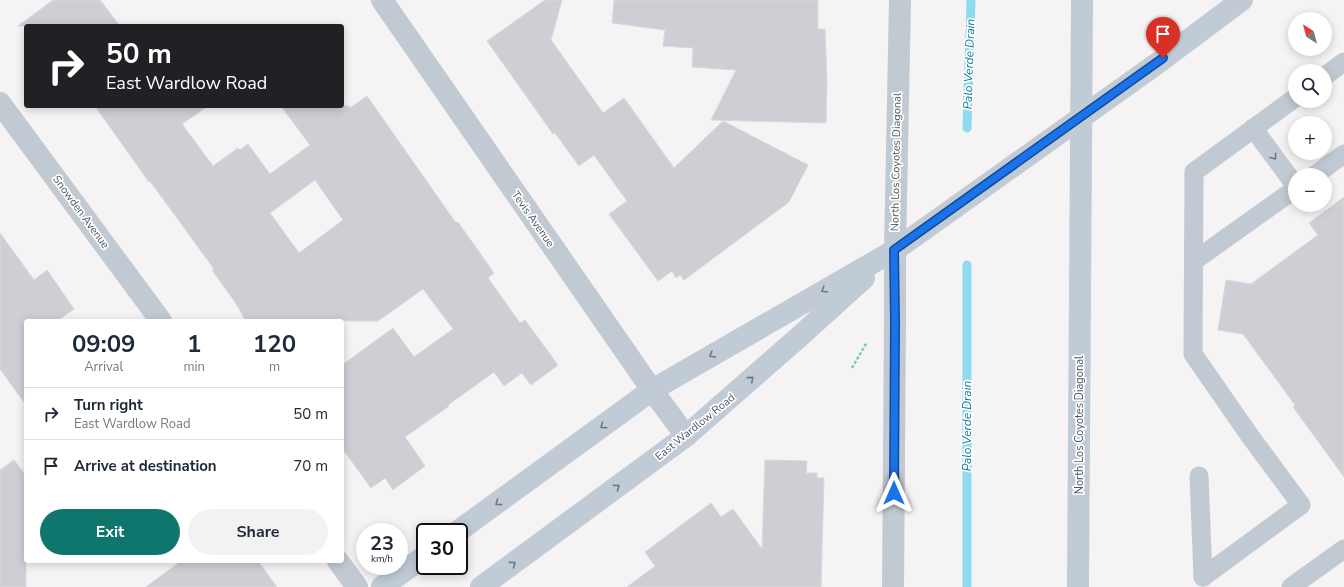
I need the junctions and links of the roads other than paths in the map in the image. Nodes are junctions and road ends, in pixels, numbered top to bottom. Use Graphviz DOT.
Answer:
graph roads {
  1 [pos="382,0"];
  2 [pos="900,0"];
  3 [pos="1082,0"];
  4 [pos="1242,0"];
  5 [pos="1344,62"];
  6 [pos="1332,71"];
  7 [pos="0,103"];
  8 [pos="1288,103"];
  9 [pos="1080,119"];
  10 [pos="1253,128"];
  11 [pos="1344,154"];
  12 [pos="1325,168"];
  13 [pos="1288,176"];
  14 [pos="1288,194"];
  15 [pos="894,250"];
  16 [pos="1194,261"];
  17 [pos="160,319"];
  18 [pos="652,390"];
  19 [pos="686,436"];
  20 [pos="1199,476"];
  21 [pos="468,524"];
  22 [pos="1344,548"];
  23 [pos="416,562"];
  24 [pos="340,563"];
  25 [pos="358,587"];
  26 [pos="382,587"];
  27 [pos="481,587"];
  28 [pos="893,587"];
  29 [pos="1078,587"];
  30 [pos="1291,587"];
  1 -- 18 [label="street, Tevis Avenue"];
  2 -- 15 [label="street, North Los Coyotes Diagonal"];
  3 -- 9 [label="main road, North Los Coyotes Diagonal"];
  4 -- 9 [label="main road, East Wardlow Road"];
  5 -- 6 [label="lane"];
  7 -- 17 [label="street, Snowden Avenue"];
  8 -- 10 [label="lane"];
  9 -- 15 [label="main road, East Wardlow Road"];
  9 -- 29 [label="main road, North Los Coyotes Diagonal"];
  10 -- 13 [label="lane, one-way"];
  10 -- 16 [label="lane"];
  11 -- 12 [label="lane"];
  14 -- 16 [label="lane"];
  15 -- 18 [label="main road, East Wardlow Road, one-way"];
  19 -- 15 [label="main road, East Wardlow Road, one-way"];
  15 -- 28 [label="street, North Los Coyotes Diagonal"];
  16 -- 20 [label="lane"];
  18 -- 19 [label="street, Tevis Avenue"];
  18 -- 21 [label="main road, East Wardlow Road, one-way"];
  27 -- 19 [label="main road, East Wardlow Road, one-way"];
  22 -- 30 [label="lane"];
  23 -- 26 [label="main road"];
  24 -- 25 [label="street"];
}
